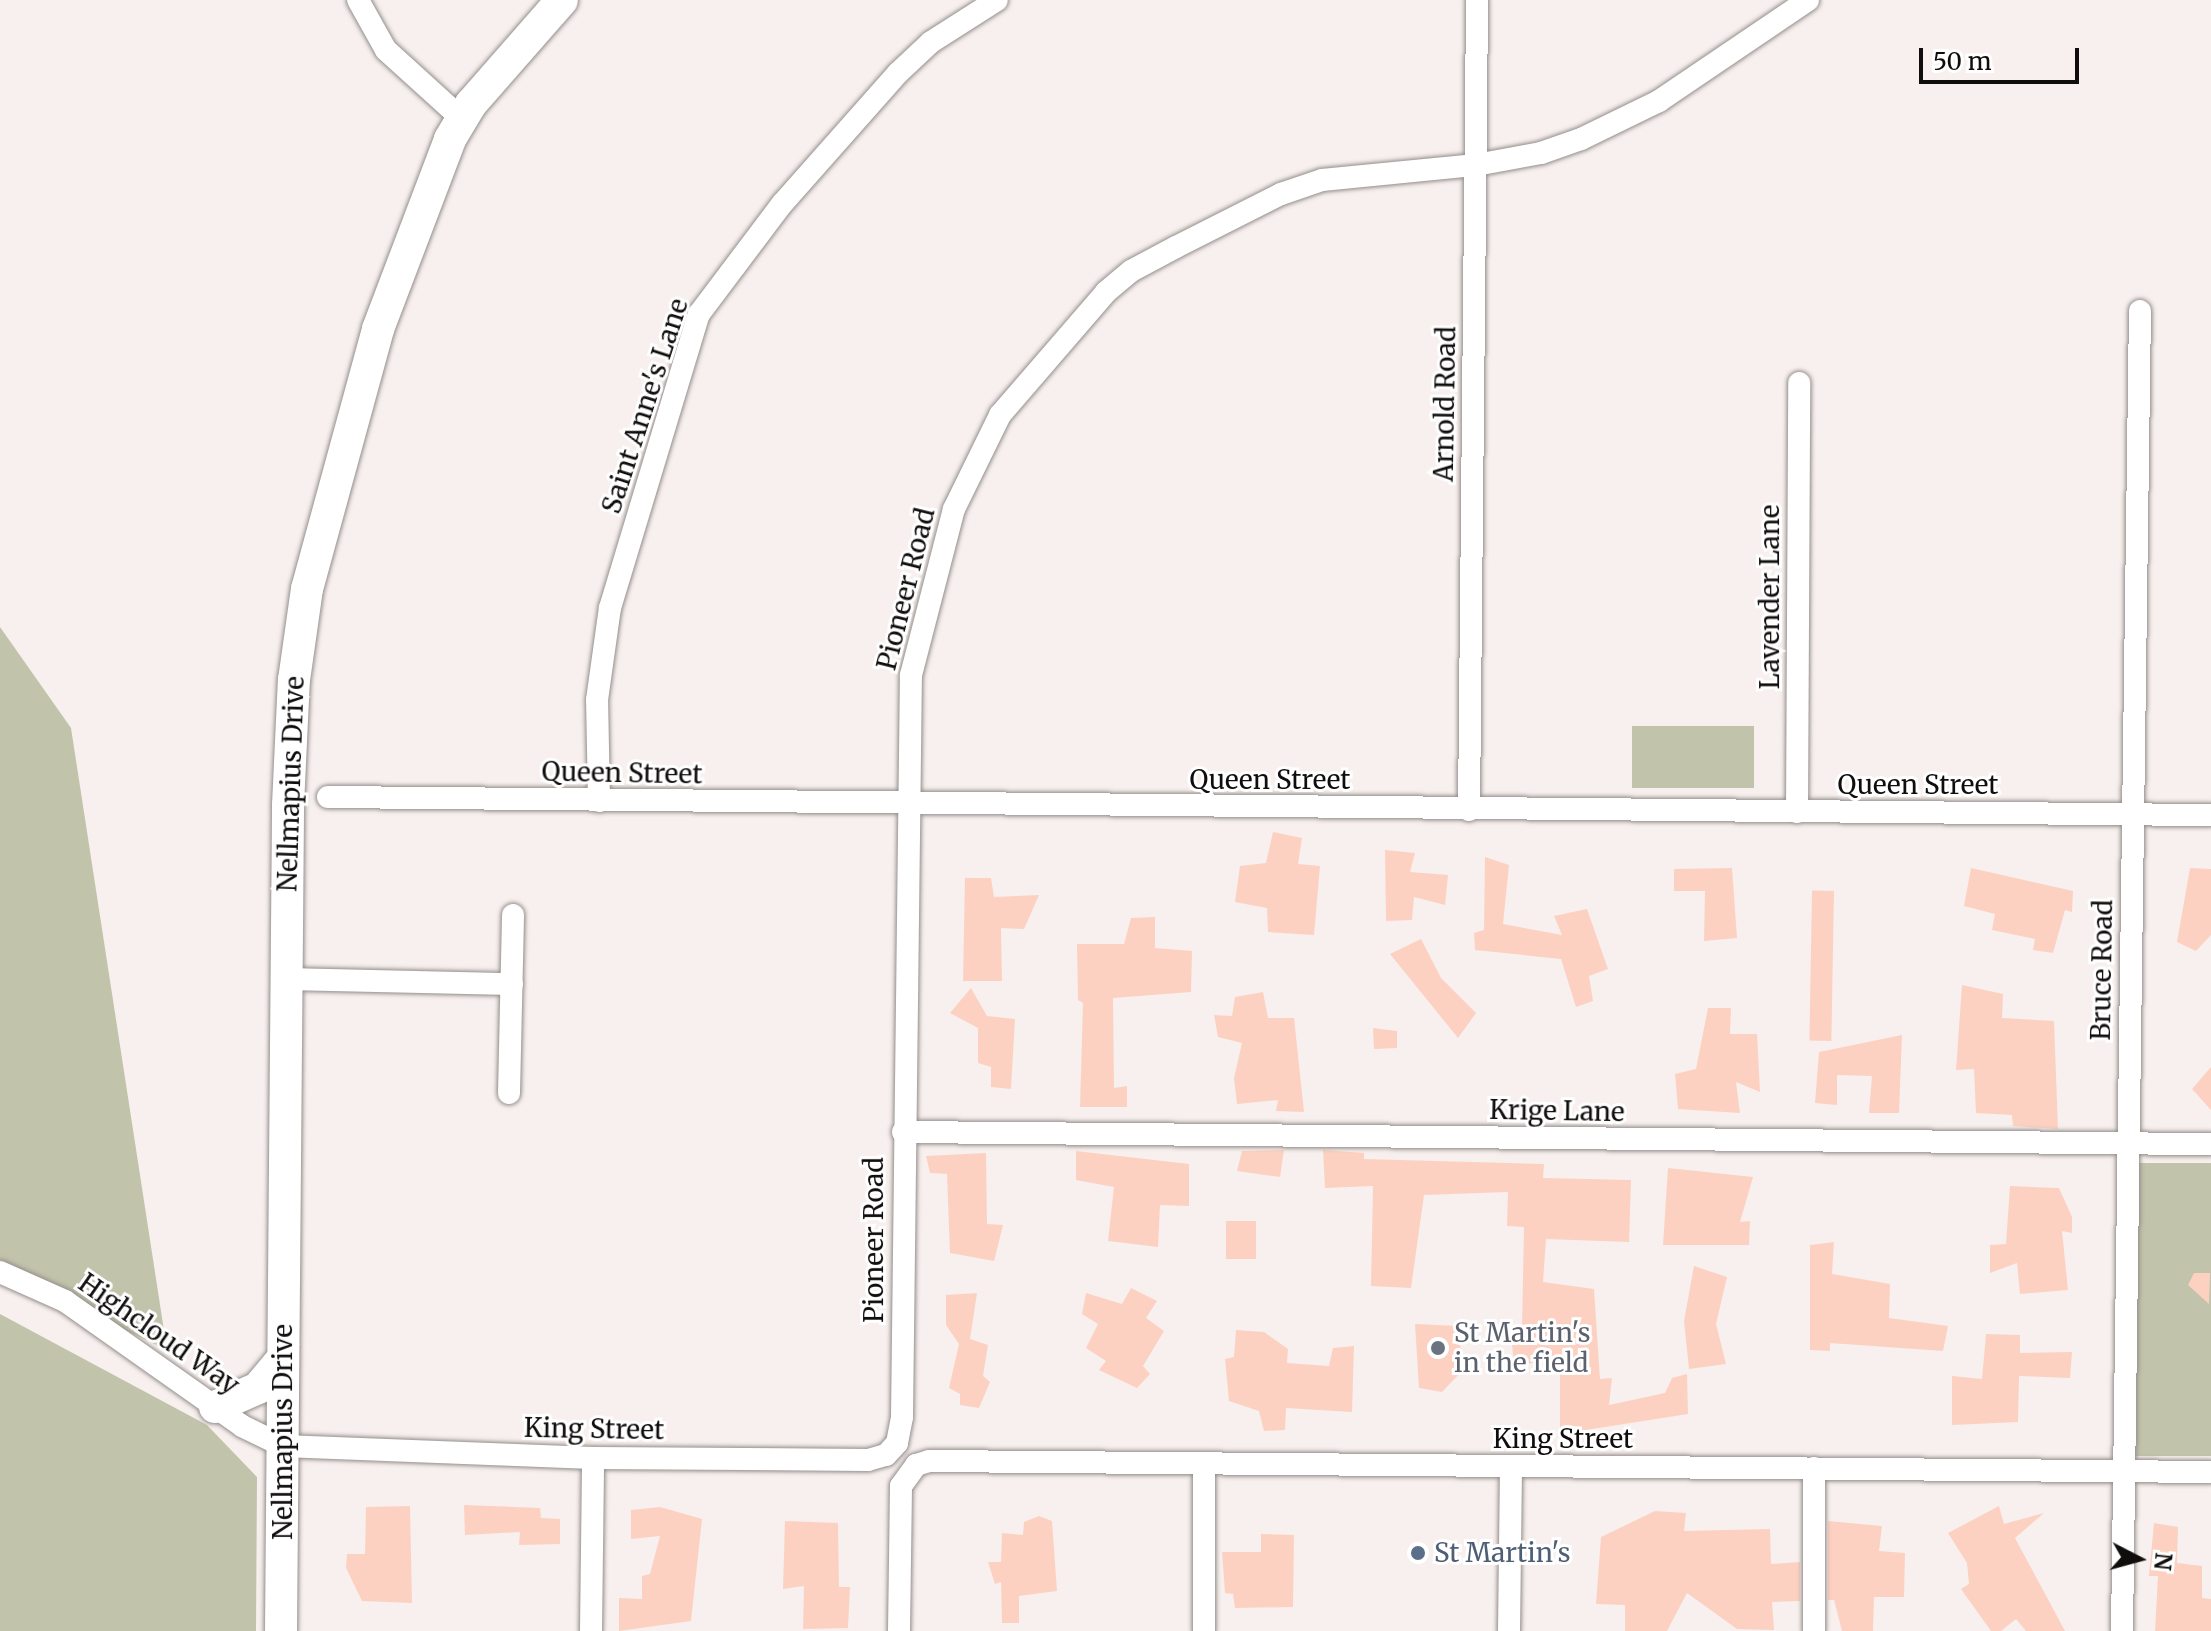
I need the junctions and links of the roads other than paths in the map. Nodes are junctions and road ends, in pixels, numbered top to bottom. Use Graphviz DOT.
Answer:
graph roads {
  1 [pos="358,0"];
  2 [pos="562,0"];
  3 [pos="997,0"];
  4 [pos="1477,0"];
  5 [pos="1808,0"];
  6 [pos="461,118"];
  7 [pos="1476,165"];
  8 [pos="2140,311"];
  9 [pos="1799,383"];
  10 [pos="328,797"];
  11 [pos="599,801"];
  12 [pos="909,805"];
  13 [pos="1469,810"];
  14 [pos="1797,812"];
  15 [pos="2132,814"];
  16 [pos="2211,815"];
  17 [pos="513,915"];
  18 [pos="286,979"];
  19 [pos="512,984"];
  20 [pos="509,1093"];
  21 [pos="903,1132"];
  22 [pos="2128,1144"];
  23 [pos="2211,1144"];
  24 [pos="0,1272"];
  25 [pos="283,1358"];
  26 [pos="215,1407"];
  27 [pos="897,1443"];
  28 [pos="283,1446"];
  29 [pos="593,1458"];
  30 [pos="1204,1463"];
  31 [pos="1511,1467"];
  32 [pos="1814,1468"];
  33 [pos="2125,1471"];
  34 [pos="2211,1472"];
  35 [pos="281,1631"];
  36 [pos="591,1631"];
  37 [pos="899,1631"];
  38 [pos="1204,1631"];
  39 [pos="1509,1631"];
  40 [pos="1814,1631"];
  41 [pos="2122,1631"];
  1 -- 6 [label="street"];
  2 -- 6 [label="main road, Nellmapius Drive"];
  3 -- 11 [label="street, Saint Anne's Lane"];
  4 -- 7 [label="street, Arnold Road"];
  5 -- 7 [label="street, Pioneer Road"];
  6 -- 18 [label="main road, Nellmapius Drive"];
  7 -- 12 [label="street, Pioneer Road"];
  7 -- 13 [label="street, Arnold Road"];
  8 -- 15 [label="street, Bruce Road"];
  9 -- 14 [label="street, Lavender Lane"];
  10 -- 11 [label="street, Queen Street"];
  11 -- 12 [label="street, Queen Street"];
  12 -- 13 [label="street, Queen Street"];
  12 -- 21 [label="street, Pioneer Road"];
  13 -- 14 [label="street, Queen Street"];
  14 -- 15 [label="street, Queen Street"];
  15 -- 16 [label="street, Queen Street"];
  15 -- 22 [label="street, Bruce Road"];
  17 -- 19 [label="street"];
  18 -- 19 [label="street"];
  18 -- 25 [label="main road, Nellmapius Drive"];
  19 -- 20 [label="street"];
  21 -- 22 [label="street, Krige Lane"];
  21 -- 27 [label="street, Pioneer Road"];
  22 -- 23 [label="street, Krige Lane"];
  22 -- 33 [label="street, Bruce Road"];
  24 -- 26 [label="street, Highcloud Way"];
  25 -- 26 [label="main road"];
  25 -- 28 [label="main road, Nellmapius Drive"];
  26 -- 28 [label="street, Highcloud Way"];
  27 -- 29 [label="street, King Street"];
  28 -- 29 [label="street, King Street"];
  28 -- 35 [label="main road, Nellmapius Drive"];
  29 -- 36 [label="street"];
  30 -- 31 [label="street, King Street"];
  30 -- 37 [label="street, King Street"];
  30 -- 38 [label="street"];
  31 -- 32 [label="street, King Street"];
  31 -- 39 [label="street"];
  32 -- 33 [label="street, King Street"];
  32 -- 40 [label="street"];
  33 -- 34 [label="street, King Street"];
  33 -- 41 [label="street, Bruce Road"];
}
